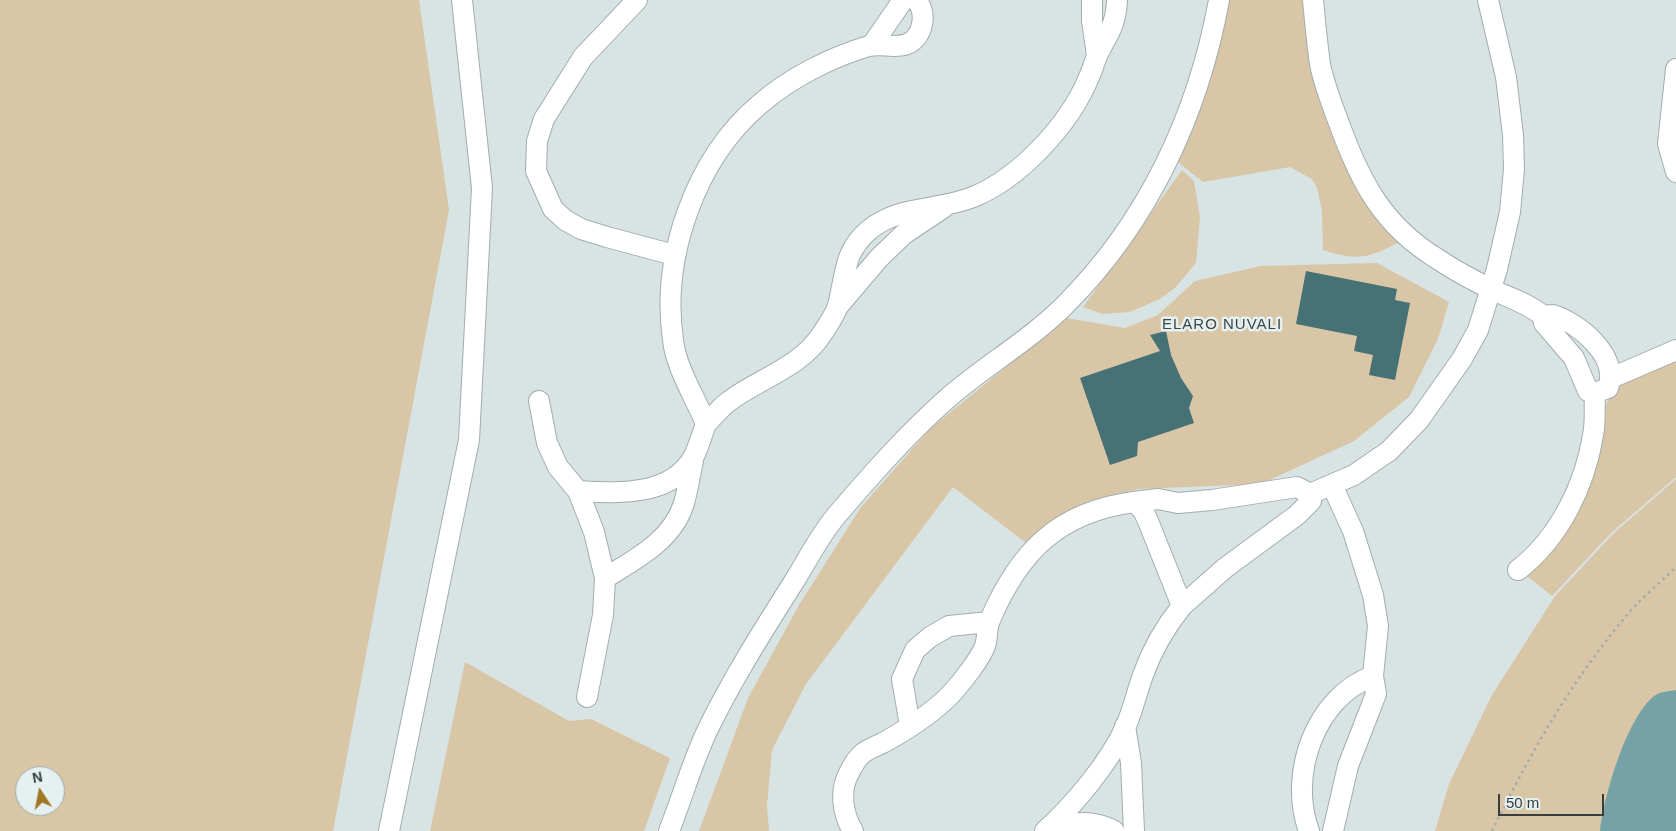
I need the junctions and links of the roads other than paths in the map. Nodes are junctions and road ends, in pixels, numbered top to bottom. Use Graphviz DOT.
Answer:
graph roads {
  1 [pos="462,0"];
  2 [pos="637,0"];
  3 [pos="903,0"];
  4 [pos="916,0"];
  5 [pos="1092,0"];
  6 [pos="1117,0"];
  7 [pos="1218,0"];
  8 [pos="1313,0"];
  9 [pos="1488,0"];
  10 [pos="872,45"];
  11 [pos="1097,55"];
  12 [pos="1676,69"];
  13 [pos="1676,172"];
  14 [pos="946,206"];
  15 [pos="674,255"];
  16 [pos="1491,289"];
  17 [pos="838,306"];
  18 [pos="1543,316"];
  19 [pos="1597,346"];
  20 [pos="1676,350"];
  21 [pos="1576,362"];
  22 [pos="1612,378"];
  23 [pos="1595,393"];
  24 [pos="539,401"];
  25 [pos="706,424"];
  26 [pos="694,456"];
  27 [pos="1332,485"];
  28 [pos="578,491"];
  29 [pos="1310,494"];
  30 [pos="1134,502"];
  31 [pos="1518,570"];
  32 [pos="605,578"];
  33 [pos="1182,606"];
  34 [pos="989,622"];
  35 [pos="1373,676"];
  36 [pos="587,698"];
  37 [pos="910,726"];
  38 [pos="1126,726"];
  39 [pos="1048,828"];
  40 [pos="389,831"];
  41 [pos="670,831"];
  42 [pos="853,831"];
  43 [pos="1114,831"];
  44 [pos="1134,831"];
  45 [pos="1309,831"];
  46 [pos="1333,831"];
  1 -- 40 [label="street"];
  2 -- 15 [label="street"];
  3 -- 10 [label="street"];
  4 -- 10 [label="street"];
  5 -- 11 [label="street"];
  6 -- 11 [label="street"];
  7 -- 41 [label="street"];
  8 -- 16 [label="street"];
  9 -- 16 [label="street"];
  10 -- 15 [label="street"];
  11 -- 14 [label="street"];
  12 -- 13 [label="street"];
  14 -- 17 [label="street"];
  14 -- 17 [label="street"];
  15 -- 25 [label="street"];
  16 -- 18 [label="street"];
  16 -- 27 [label="street"];
  17 -- 25 [label="street"];
  18 -- 19 [label="street"];
  18 -- 21 [label="street"];
  19 -- 21 [label="street"];
  19 -- 22 [label="street"];
  20 -- 22 [label="street"];
  21 -- 23 [label="street"];
  22 -- 23 [label="street"];
  23 -- 31 [label="street"];
  24 -- 28 [label="street"];
  25 -- 26 [label="street"];
  26 -- 28 [label="street"];
  26 -- 32 [label="street"];
  27 -- 29 [label="street"];
  27 -- 35 [label="street"];
  28 -- 32 [label="street"];
  29 -- 30 [label="street"];
  29 -- 33 [label="street"];
  30 -- 33 [label="street"];
  30 -- 34 [label="street"];
  32 -- 36 [label="street"];
  33 -- 38 [label="street"];
  34 -- 37 [label="street"];
  34 -- 37 [label="street"];
  35 -- 45 [label="street"];
  35 -- 46 [label="street"];
  37 -- 42 [label="street"];
  38 -- 39 [label="street"];
  38 -- 44 [label="street"];
  39 -- 43 [label="street"];
}
